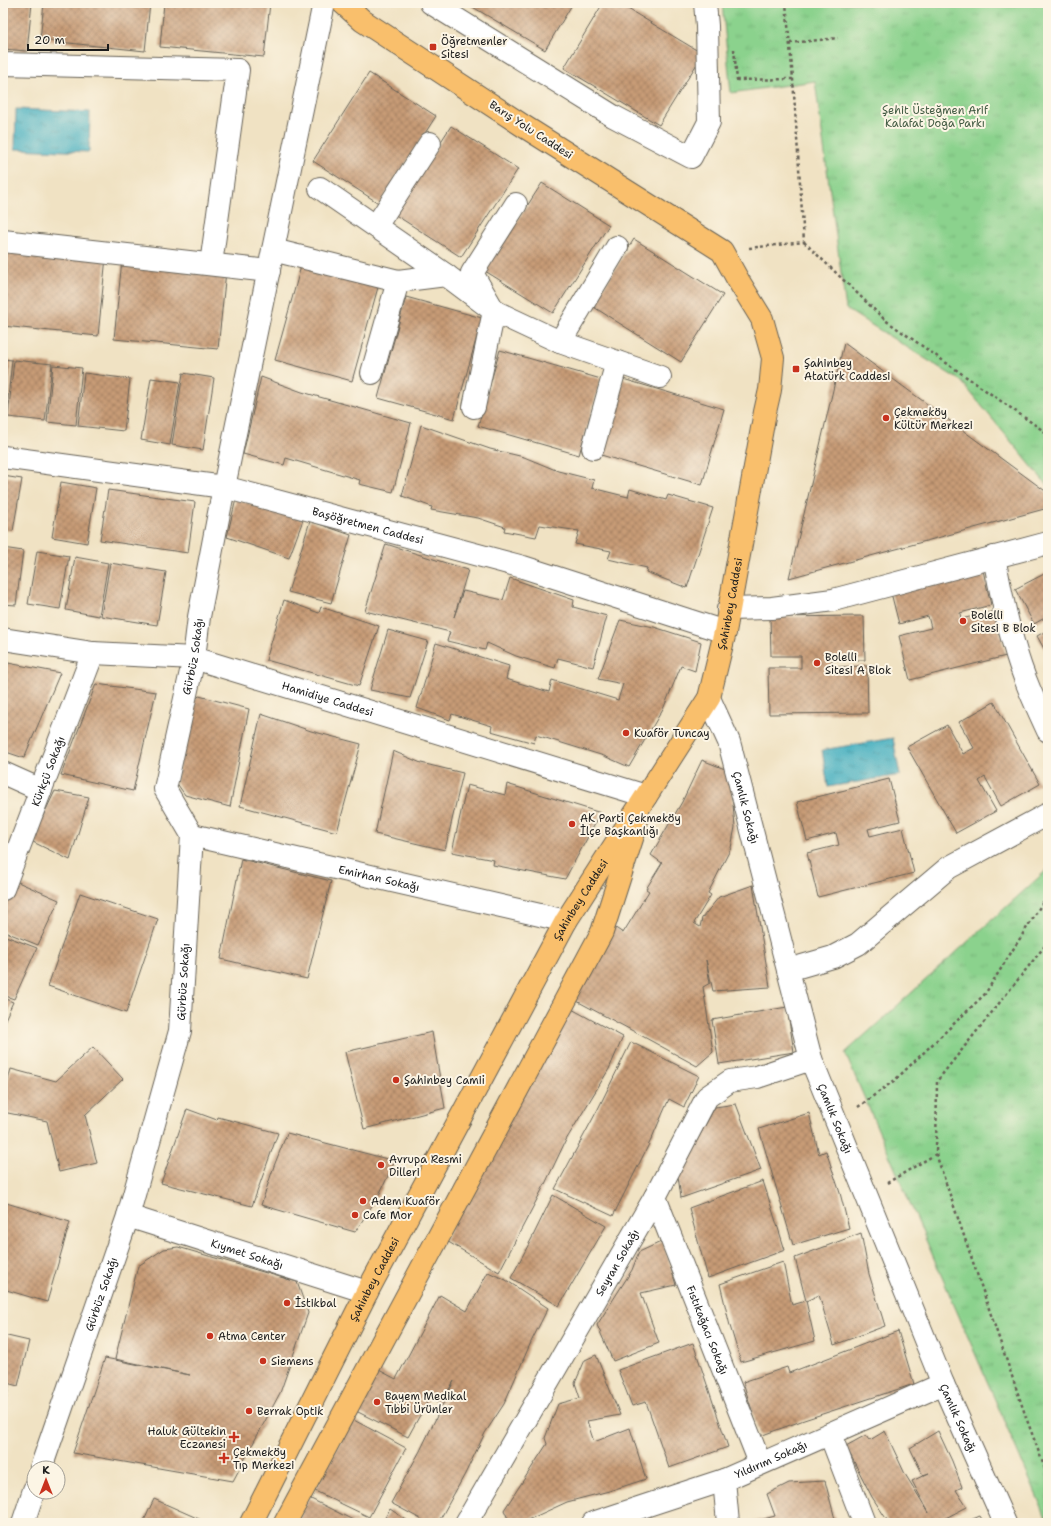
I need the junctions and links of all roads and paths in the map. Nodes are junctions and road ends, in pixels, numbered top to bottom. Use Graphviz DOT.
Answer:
graph roads {
  1 [pos="324,3"];
  2 [pos="344,3"];
  3 [pos="431,3"];
  4 [pos="705,3"];
  5 [pos="786,3"];
  6 [pos="838,38"];
  7 [pos="734,42"];
  8 [pos="790,43"];
  9 [pos="3,64"];
  10 [pos="793,79"];
  11 [pos="430,143"];
  12 [pos="320,188"];
  13 [pos="516,204"];
  14 [pos="376,226"];
  15 [pos="3,241"];
  16 [pos="804,242"];
  17 [pos="617,247"];
  18 [pos="722,251"];
  19 [pos="271,260"];
  20 [pos="211,264"];
  21 [pos="446,275"];
  22 [pos="398,281"];
  23 [pos="494,311"];
  24 [pos="560,342"];
  25 [pos="617,362"];
  26 [pos="372,373"];
  27 [pos="660,377"];
  28 [pos="474,407"];
  29 [pos="1048,434"];
  30 [pos="593,448"];
  31 [pos="3,457"];
  32 [pos="224,487"];
  33 [pos="1048,543"];
  34 [pos="994,557"];
  35 [pos="728,609"];
  36 [pos="724,632"];
  37 [pos="3,639"];
  38 [pos="93,653"];
  39 [pos="194,658"];
  40 [pos="709,698"];
  41 [pos="1048,731"];
  42 [pos="3,773"];
  43 [pos="41,790"];
  44 [pos="646,796"];
  45 [pos="1048,814"];
  46 [pos="192,835"];
  47 [pos="4,883"];
  48 [pos="1048,894"];
  49 [pos="566,921"];
  50 [pos="1048,942"];
  51 [pos="788,970"];
  52 [pos="811,1059"];
  53 [pos="860,1114"];
  54 [pos="936,1154"];
  55 [pos="883,1185"];
  56 [pos="655,1197"];
  57 [pos="128,1216"];
  58 [pos="367,1292"];
  59 [pos="943,1384"];
  60 [pos="830,1434"];
  61 [pos="44,1460"];
  62 [pos="760,1463"];
  63 [pos="1048,1477"];
  64 [pos="724,1480"];
  65 [pos="31,1500"];
  66 [pos="23,1523"];
  67 [pos="251,1523"];
  68 [pos="285,1523"];
  69 [pos="466,1523"];
  70 [pos="593,1523"];
  71 [pos="728,1523"];
  72 [pos="864,1523"];
  73 [pos="1005,1523"];
  1 -- 19 [label="street, Gürbüz Sokağı"];
  2 -- 18 [label="main road, Barış Yolu Caddesi"];
  3 -- 4 [label="street"];
  5 -- 8 [label="path"];
  6 -- 8 [label="path"];
  7 -- 10 [label="path"];
  8 -- 10 [label="path"];
  9 -- 20 [label="street"];
  10 -- 16 [label="path"];
  11 -- 14 [label="street"];
  12 -- 14 [label="street"];
  13 -- 23 [label="street"];
  14 -- 21 [label="street"];
  15 -- 20 [label="street"];
  16 -- 18 [label="path"];
  16 -- 29 [label="path"];
  17 -- 24 [label="street"];
  18 -- 35 [label="main road, Şahinbey Caddesi"];
  19 -- 20 [label="street"];
  19 -- 22 [label="street"];
  19 -- 32 [label="street, Gürbüz Sokağı"];
  21 -- 22 [label="street"];
  21 -- 23 [label="street"];
  22 -- 26 [label="street"];
  23 -- 24 [label="street"];
  23 -- 28 [label="street"];
  24 -- 25 [label="street"];
  25 -- 27 [label="street"];
  25 -- 30 [label="street"];
  31 -- 32 [label="street, Başöğretmen Caddesi"];
  32 -- 36 [label="street, Başöğretmen Caddesi"];
  32 -- 39 [label="street, Gürbüz Sokağı"];
  33 -- 34 [label="street"];
  34 -- 35 [label="street"];
  34 -- 41 [label="street"];
  35 -- 36 [label="main road, Şahinbey Caddesi"];
  36 -- 40 [label="main road, Şahinbey Caddesi"];
  37 -- 38 [label="street, Hamidiye Caddesi"];
  38 -- 39 [label="street, Hamidiye Caddesi"];
  38 -- 43 [label="street, Kürkçü Sokağı"];
  39 -- 44 [label="street, Hamidiye Caddesi"];
  39 -- 46 [label="street, Gürbüz Sokağı"];
  40 -- 44 [label="main road, Şahinbey Caddesi"];
  40 -- 51 [label="street, Çamlık Sokağı"];
  42 -- 43 [label="street"];
  43 -- 47 [label="street, Kürkçü Sokağı"];
  44 -- 49 [label="main road, Şahinbey Caddesi"];
  44 -- 68 [label="main road"];
  45 -- 51 [label="street"];
  46 -- 49 [label="street, Emirhan Sokağı"];
  46 -- 57 [label="street, Gürbüz Sokağı"];
  48 -- 53 [label="path"];
  49 -- 58 [label="main road, Şahinbey Caddesi"];
  50 -- 54 [label="path"];
  51 -- 52 [label="street, Çamlık Sokağı"];
  52 -- 56 [label="street, Seyran Sokağı"];
  52 -- 59 [label="street, Çamlık Sokağı"];
  54 -- 55 [label="path"];
  54 -- 63 [label="path"];
  56 -- 62 [label="street, Fıstıkağacı Sokağı"];
  56 -- 69 [label="street, Seyran Sokağı"];
  57 -- 58 [label="street, Kıymet Sokağı"];
  57 -- 61 [label="street, Gürbüz Sokağı"];
  58 -- 67 [label="main road, Şahinbey Caddesi"];
  59 -- 60 [label="street, Yıldırım Sokağı"];
  59 -- 73 [label="street, Çamlık Sokağı"];
  60 -- 62 [label="street, Yıldırım Sokağı"];
  60 -- 72 [label="street"];
  62 -- 64 [label="street, Yıldırım Sokağı"];
  64 -- 70 [label="street, Yıldırım Sokağı"];
  64 -- 71 [label="street"];
  65 -- 66 [label="street"];
}
